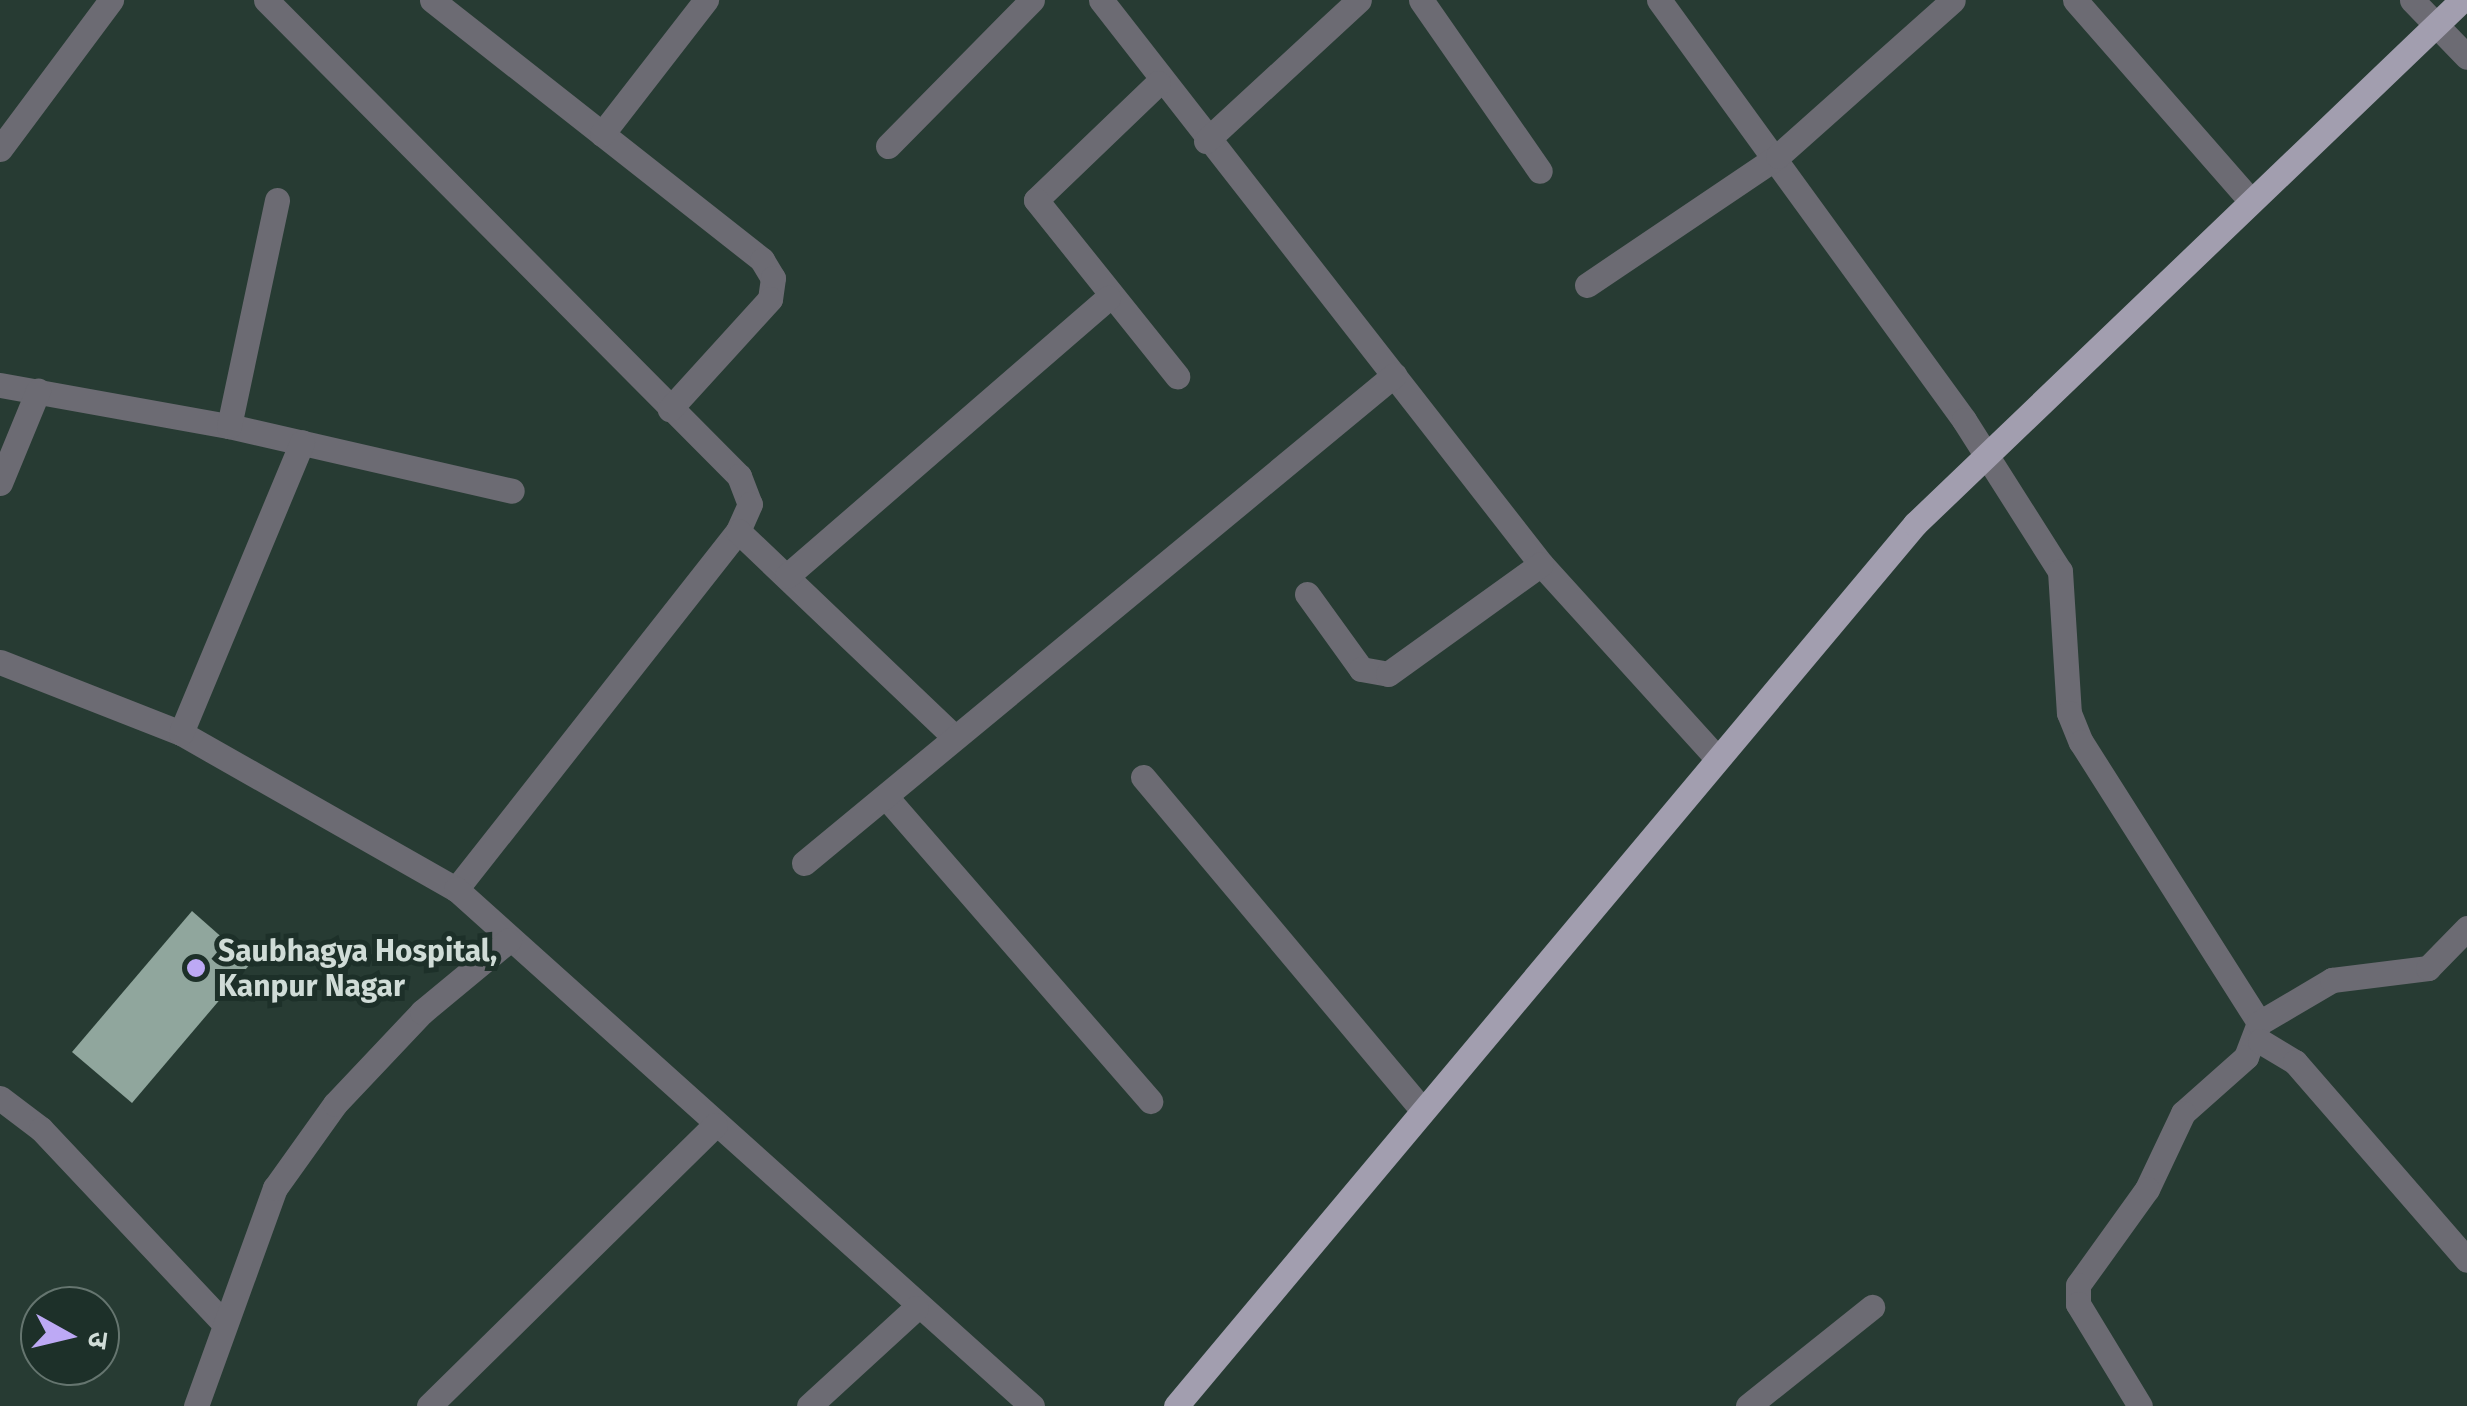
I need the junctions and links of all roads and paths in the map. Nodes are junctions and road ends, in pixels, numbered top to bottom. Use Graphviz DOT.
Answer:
graph roads {
  1 [pos="111,0"];
  2 [pos="266,0"];
  3 [pos="432,0"];
  4 [pos="706,0"];
  5 [pos="1032,0"];
  6 [pos="1101,0"];
  7 [pos="1359,0"];
  8 [pos="1421,0"];
  9 [pos="1659,0"];
  10 [pos="1952,0"];
  11 [pos="2075,0"];
  12 [pos="2412,0"];
  13 [pos="2462,0"];
  14 [pos="2435,26"];
  15 [pos="2467,57"];
  16 [pos="1158,82"];
  17 [pos="602,134"];
  18 [pos="1206,140"];
  19 [pos="888,146"];
  20 [pos="0,149"];
  21 [pos="1778,156"];
  22 [pos="1540,170"];
  23 [pos="276,200"];
  24 [pos="2251,202"];
  25 [pos="1588,285"];
  26 [pos="1108,298"];
  27 [pos="1394,374"];
  28 [pos="1177,376"];
  29 [pos="0,386"];
  30 [pos="38,391"];
  31 [pos="670,409"];
  32 [pos="229,426"];
  33 [pos="302,442"];
  34 [pos="1984,454"];
  35 [pos="0,483"];
  36 [pos="512,491"];
  37 [pos="738,531"];
  38 [pos="1542,564"];
  39 [pos="787,576"];
  40 [pos="1307,594"];
  41 [pos="0,662"];
  42 [pos="180,733"];
  43 [pos="954,737"];
  44 [pos="1714,755"];
  45 [pos="1142,777"];
  46 [pos="886,796"];
  47 [pos="804,862"];
  48 [pos="456,889"];
  49 [pos="2467,928"];
  50 [pos="509,940"];
  51 [pos="2260,1032"];
  52 [pos="0,1098"];
  53 [pos="1150,1101"];
  54 [pos="1420,1107"];
  55 [pos="715,1125"];
  56 [pos="2467,1260"];
  57 [pos="1872,1307"];
  58 [pos="916,1308"];
  59 [pos="224,1323"];
  60 [pos="196,1406"];
  61 [pos="429,1406"];
  62 [pos="809,1406"];
  63 [pos="1032,1406"];
  64 [pos="1176,1406"];
  65 [pos="1748,1406"];
  66 [pos="2140,1406"];
  1 -- 20 [label="street"];
  2 -- 31 [label="street"];
  3 -- 17 [label="street"];
  4 -- 17 [label="street"];
  5 -- 19 [label="street"];
  6 -- 16 [label="street"];
  7 -- 18 [label="street"];
  8 -- 22 [label="street"];
  9 -- 21 [label="street"];
  10 -- 21 [label="street"];
  11 -- 24 [label="street"];
  12 -- 14 [label="street"];
  13 -- 14 [label="main road"];
  14 -- 15 [label="street"];
  14 -- 24 [label="main road"];
  16 -- 18 [label="street"];
  16 -- 26 [label="street"];
  17 -- 31 [label="street"];
  18 -- 27 [label="street"];
  21 -- 25 [label="street"];
  21 -- 34 [label="street"];
  23 -- 32 [label="street"];
  24 -- 34 [label="main road"];
  26 -- 28 [label="street"];
  26 -- 39 [label="street"];
  27 -- 38 [label="street"];
  27 -- 43 [label="street"];
  29 -- 30 [label="street"];
  30 -- 32 [label="street"];
  30 -- 35 [label="street"];
  31 -- 37 [label="street"];
  32 -- 33 [label="street"];
  33 -- 36 [label="street"];
  33 -- 42 [label="street"];
  34 -- 44 [label="main road"];
  34 -- 51 [label="street"];
  37 -- 39 [label="street"];
  37 -- 48 [label="street"];
  38 -- 40 [label="street"];
  38 -- 44 [label="street"];
  39 -- 43 [label="street"];
  41 -- 42 [label="street"];
  42 -- 48 [label="street"];
  43 -- 46 [label="street"];
  44 -- 54 [label="main road"];
  45 -- 54 [label="street"];
  46 -- 47 [label="street"];
  46 -- 53 [label="street"];
  48 -- 50 [label="street"];
  49 -- 51 [label="street"];
  50 -- 55 [label="street"];
  50 -- 59 [label="street"];
  51 -- 56 [label="street"];
  51 -- 66 [label="street"];
  52 -- 59 [label="street"];
  54 -- 64 [label="main road"];
  55 -- 58 [label="street"];
  55 -- 61 [label="street"];
  57 -- 65 [label="street"];
  58 -- 62 [label="street"];
  58 -- 63 [label="street"];
  59 -- 60 [label="street"];
}
